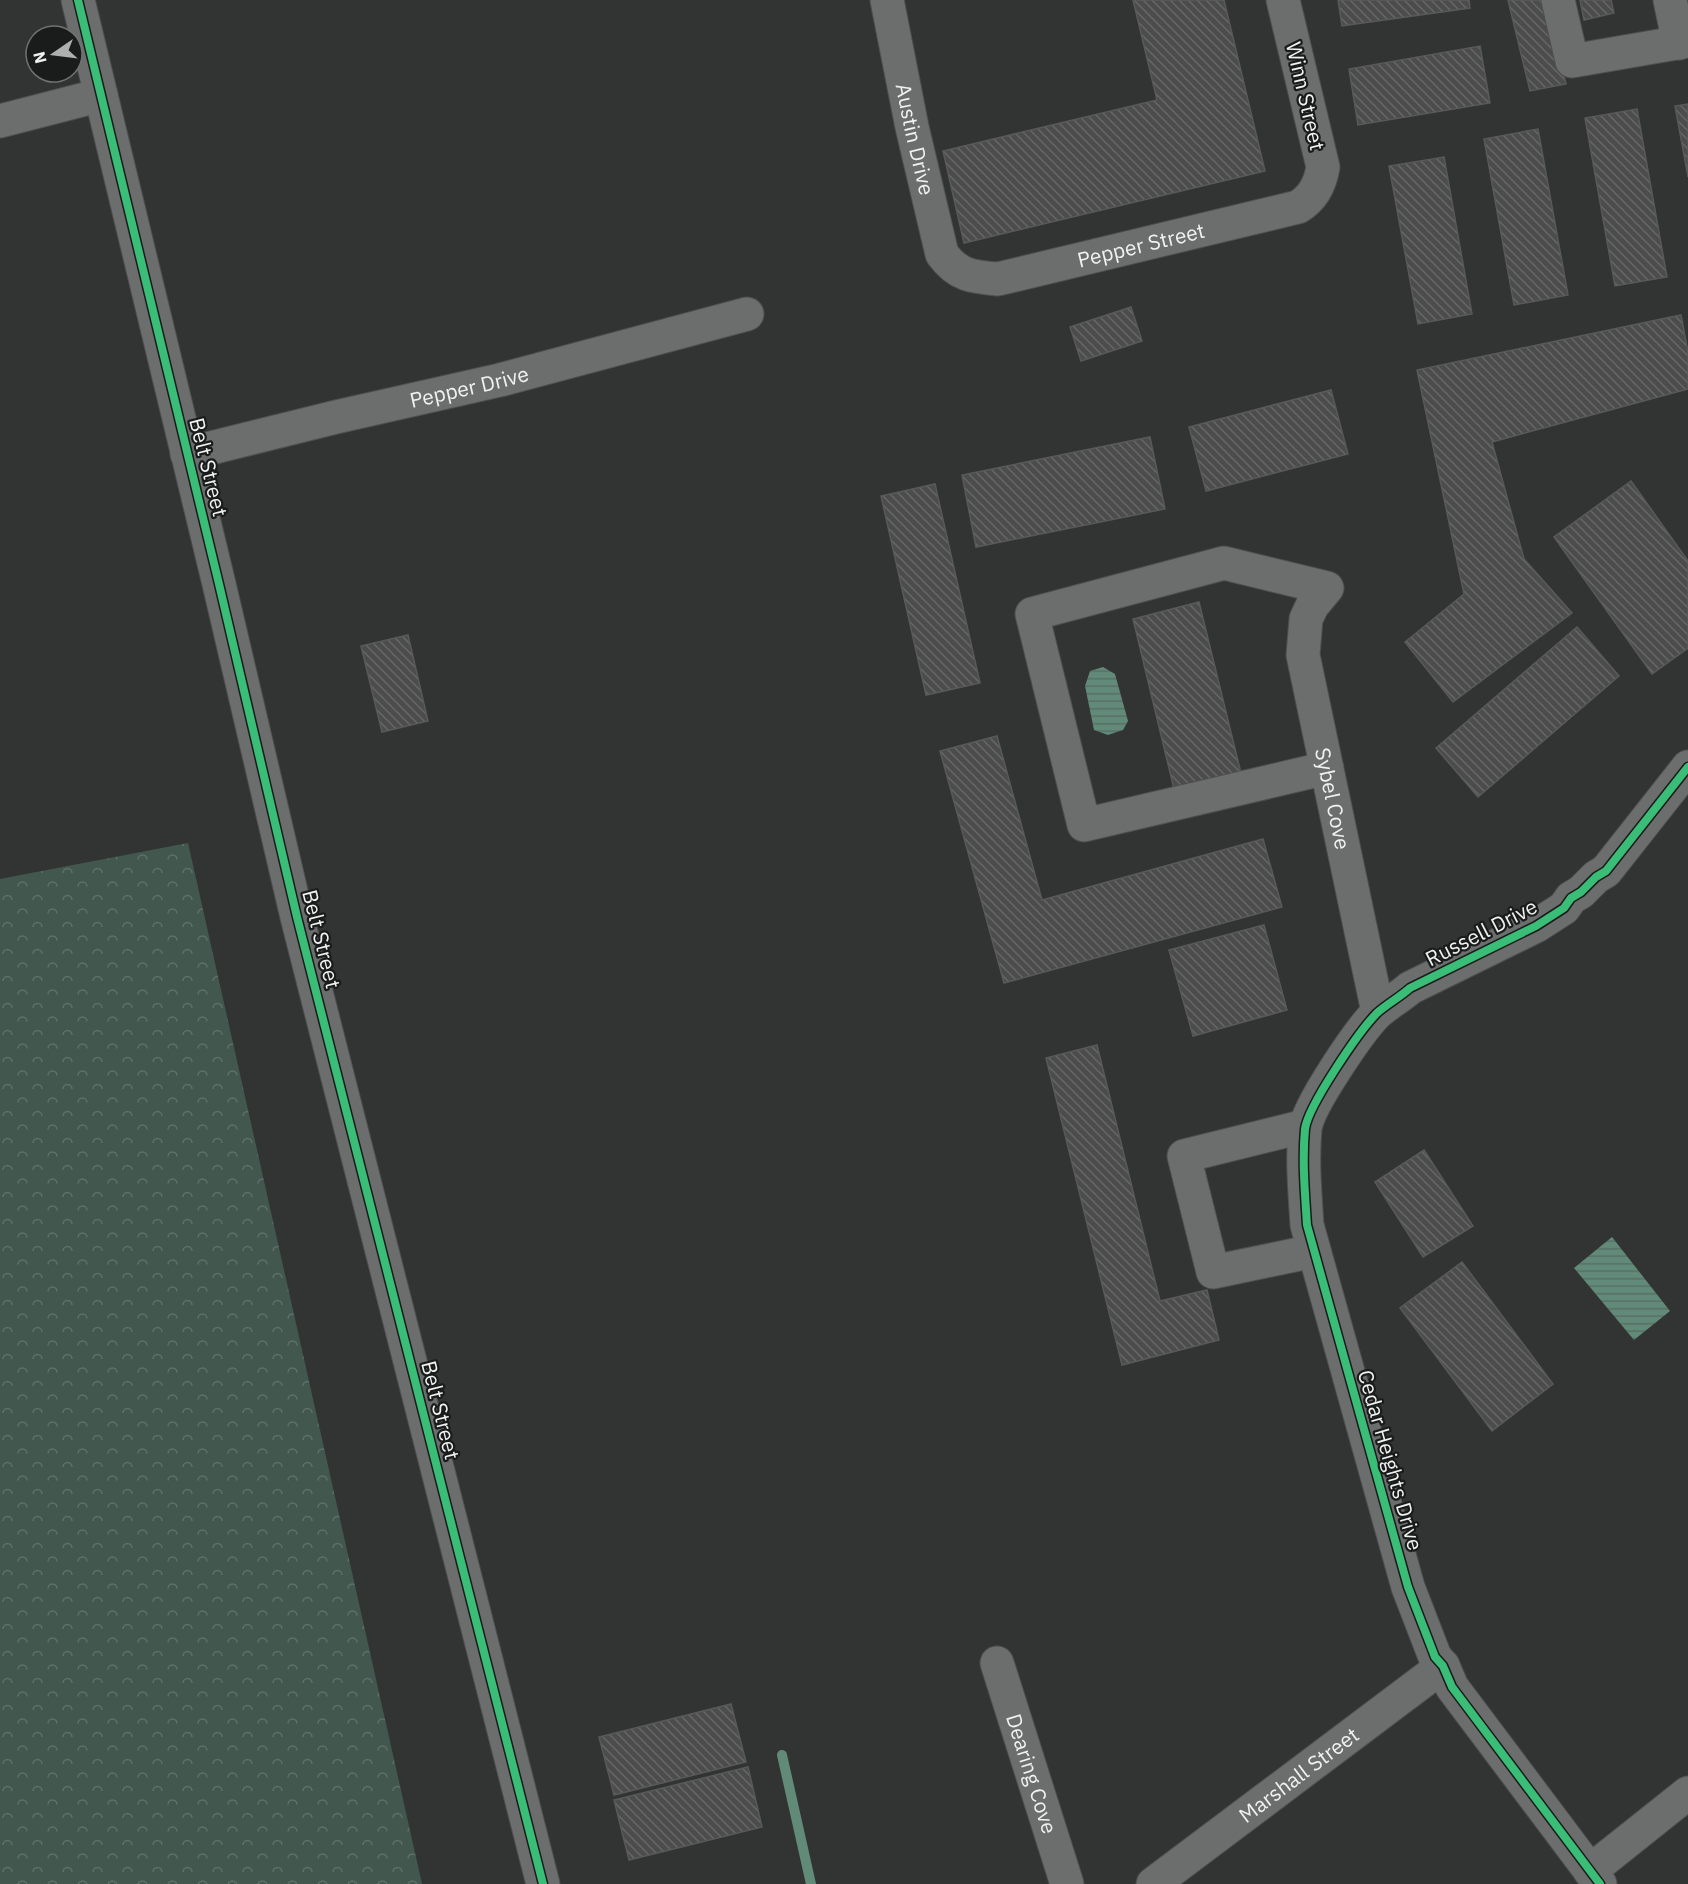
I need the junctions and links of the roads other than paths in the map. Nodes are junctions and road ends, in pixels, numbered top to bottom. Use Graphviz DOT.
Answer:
graph roads {
  1 [pos="78,0"];
  2 [pos="887,0"];
  3 [pos="1283,0"];
  4 [pos="1558,0"];
  5 [pos="1670,0"];
  6 [pos="1684,42"];
  7 [pos="101,95"];
  8 [pos="0,121"];
  9 [pos="1315,192"];
  10 [pos="960,273"];
  11 [pos="747,314"];
  12 [pos="187,454"];
  13 [pos="1688,767"];
  14 [pos="1327,768"];
  15 [pos="1378,1012"];
  16 [pos="1305,1126"];
  17 [pos="1314,1251"];
  18 [pos="997,1663"];
  19 [pos="1443,1666"];
  20 [pos="1688,1793"];
  21 [pos="1595,1878"];
  22 [pos="543,1884"];
  23 [pos="1067,1884"];
  24 [pos="1152,1884"];
  1 -- 7 [label="street, Belt Street"];
  2 -- 10 [label="street, Austin Drive"];
  3 -- 9 [label="street, Winn Street"];
  4 -- 6 [label="street"];
  5 -- 6 [label="street"];
  7 -- 8 [label="street"];
  7 -- 12 [label="street, Belt Street"];
  9 -- 10 [label="street, Pepper Street"];
  11 -- 12 [label="street, Pepper Drive"];
  12 -- 22 [label="street, Belt Street"];
  13 -- 15 [label="street, Russell Drive"];
  14 -- 14 [label="street, Sybel Cove"];
  14 -- 15 [label="street, Sybel Cove"];
  15 -- 16 [label="street, Cedar Heights Drive"];
  16 -- 17 [label="street, Cedar Heights Drive"];
  16 -- 17 [label="street"];
  17 -- 19 [label="street, Cedar Heights Drive"];
  18 -- 23 [label="street, Dearing Cove"];
  19 -- 21 [label="street, Cedar Heights Drive"];
  19 -- 24 [label="street, Marshall Street"];
  20 -- 21 [label="street"];
}
